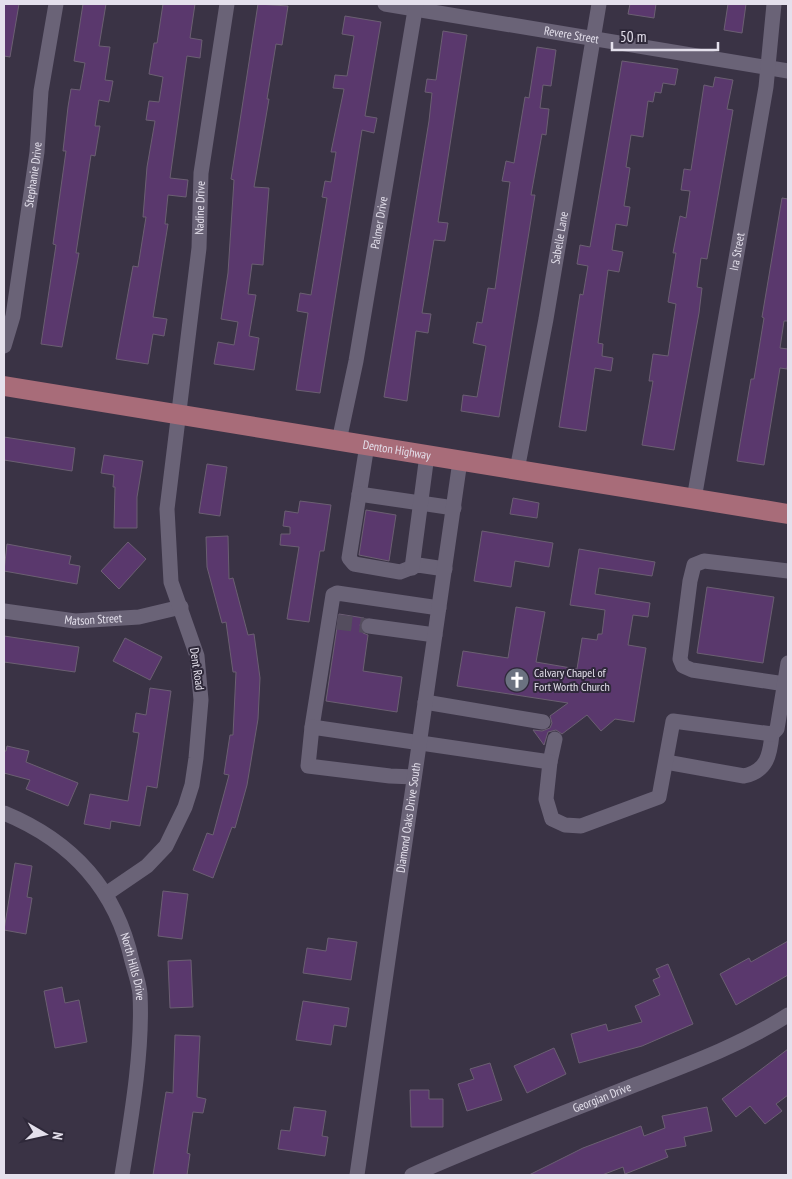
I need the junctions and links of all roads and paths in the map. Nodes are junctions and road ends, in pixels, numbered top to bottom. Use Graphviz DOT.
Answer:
graph roads {
  1 [pos="56,4"];
  2 [pos="227,4"];
  3 [pos="385,4"];
  4 [pos="599,4"];
  5 [pos="774,4"];
  6 [pos="415,6"];
  7 [pos="592,38"];
  8 [pos="768,68"];
  9 [pos="788,71"];
  10 [pos="4,346"];
  11 [pos="4,386"];
  12 [pos="177,414"];
  13 [pos="339,441"];
  14 [pos="366,445"];
  15 [pos="427,455"];
  16 [pos="460,461"];
  17 [pos="517,470"];
  18 [pos="359,494"];
  19 [pos="694,499"];
  20 [pos="419,503"];
  21 [pos="454,508"];
  22 [pos="788,514"];
  23 [pos="412,568"];
  24 [pos="444,569"];
  25 [pos="788,571"];
  26 [pos="181,607"];
  27 [pos="439,608"];
  28 [pos="4,611"];
  29 [pos="369,626"];
  30 [pos="435,636"];
  31 [pos="788,663"];
  32 [pos="785,684"];
  33 [pos="425,702"];
  34 [pos="543,722"];
  35 [pos="312,727"];
  36 [pos="772,734"];
  37 [pos="555,739"];
  38 [pos="419,744"];
  39 [pos="550,762"];
  40 [pos="666,762"];
  41 [pos="414,777"];
  42 [pos="4,813"];
  43 [pos="106,894"];
  44 [pos="788,1015"];
  45 [pos="122,1175"];
  46 [pos="357,1175"];
  47 [pos="412,1175"];
  1 -- 10 [label="street, Stephanie Drive"];
  2 -- 12 [label="street, Nadine Drive"];
  3 -- 6 [label="street, Revere Street"];
  4 -- 7 [label="street, Sabelle Lane"];
  5 -- 8 [label="street, Ira Street"];
  6 -- 7 [label="street, Revere Street"];
  6 -- 13 [label="street, Palmer Drive"];
  7 -- 8 [label="street, Revere Street"];
  7 -- 17 [label="street, Sabelle Lane"];
  8 -- 9 [label="street, Revere Street"];
  8 -- 19 [label="street, Ira Street"];
  11 -- 12 [label="main road, Denton Highway"];
  12 -- 13 [label="main road, Denton Highway"];
  12 -- 26 [label="street, Dent Road"];
  13 -- 14 [label="main road, Denton Highway"];
  14 -- 15 [label="main road, Denton Highway"];
  14 -- 18 [label="street"];
  15 -- 16 [label="main road, Denton Highway"];
  15 -- 20 [label="street"];
  16 -- 17 [label="main road, Denton Highway"];
  16 -- 21 [label="street, Diamond Oaks Drive South"];
  17 -- 19 [label="main road, Denton Highway"];
  18 -- 20 [label="street"];
  18 -- 23 [label="street"];
  19 -- 22 [label="main road, Denton Highway"];
  20 -- 21 [label="street"];
  20 -- 23 [label="street"];
  21 -- 24 [label="street, Diamond Oaks Drive South"];
  23 -- 24 [label="street"];
  24 -- 27 [label="street, Diamond Oaks Drive South"];
  25 -- 32 [label="street"];
  26 -- 28 [label="street, Matson Street"];
  26 -- 43 [label="street, Dent Road"];
  27 -- 30 [label="street, Diamond Oaks Drive South"];
  27 -- 35 [label="street"];
  29 -- 30 [label="street"];
  30 -- 33 [label="street, Diamond Oaks Drive South"];
  31 -- 32 [label="street"];
  32 -- 36 [label="street"];
  33 -- 34 [label="street"];
  33 -- 38 [label="street, Diamond Oaks Drive South"];
  35 -- 38 [label="street"];
  35 -- 41 [label="street"];
  36 -- 40 [label="street"];
  36 -- 40 [label="street"];
  37 -- 39 [label="street"];
  38 -- 39 [label="street"];
  38 -- 41 [label="street, Diamond Oaks Drive South"];
  39 -- 40 [label="street"];
  41 -- 46 [label="street, Diamond Oaks Drive South"];
  42 -- 43 [label="street, North Hills Drive"];
  43 -- 45 [label="street, North Hills Drive"];
  44 -- 47 [label="street, Georgian Drive"];
}
